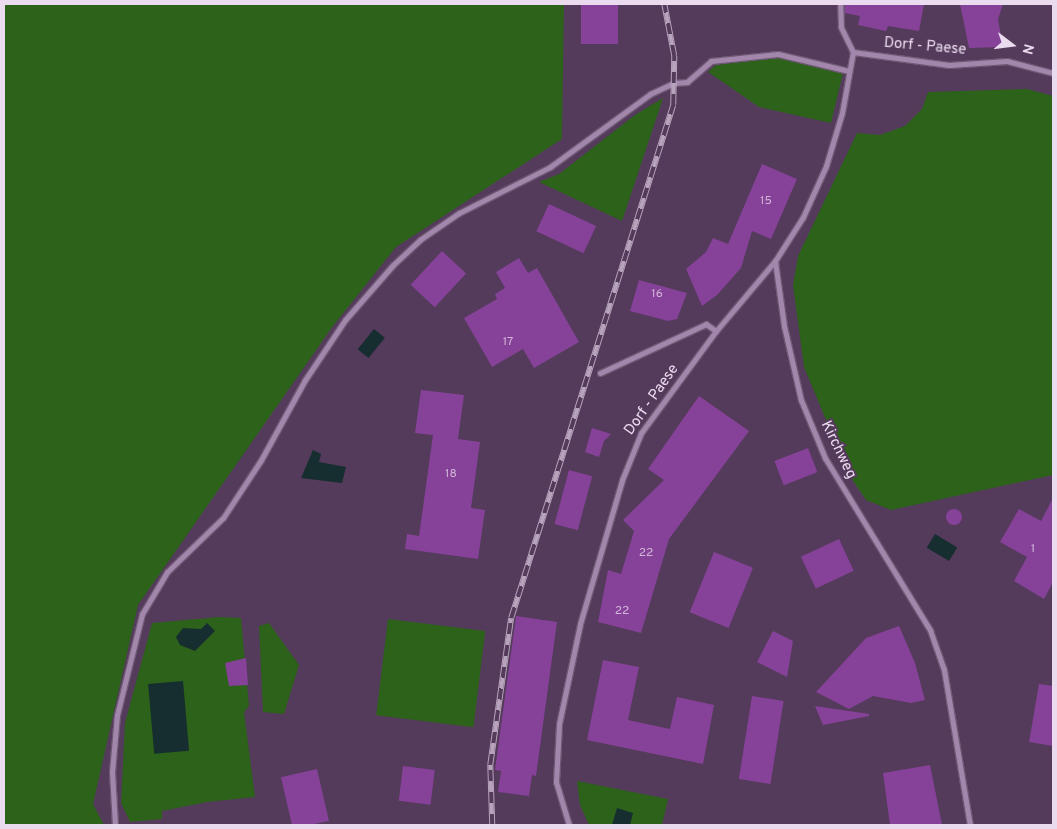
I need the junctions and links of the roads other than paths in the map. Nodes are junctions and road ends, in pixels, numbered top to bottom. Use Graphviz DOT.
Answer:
graph roads {
  1 [pos="839,4"];
  2 [pos="852,52"];
  3 [pos="849,71"];
  4 [pos="1053,73"];
  5 [pos="775,261"];
  6 [pos="716,331"];
  7 [pos="600,373"];
  8 [pos="115,825"];
  9 [pos="569,825"];
  10 [pos="970,825"];
  1 -- 2 [label="street"];
  2 -- 3 [label="street, Dorf - Paese"];
  2 -- 4 [label="street, Dorf - Paese"];
  3 -- 5 [label="street, Dorf - Paese"];
  3 -- 8 [label="street"];
  5 -- 6 [label="street, Dorf - Paese"];
  5 -- 10 [label="street, Kirchweg"];
  6 -- 7 [label="street"];
  6 -- 9 [label="street, Dorf - Paese"];
}
